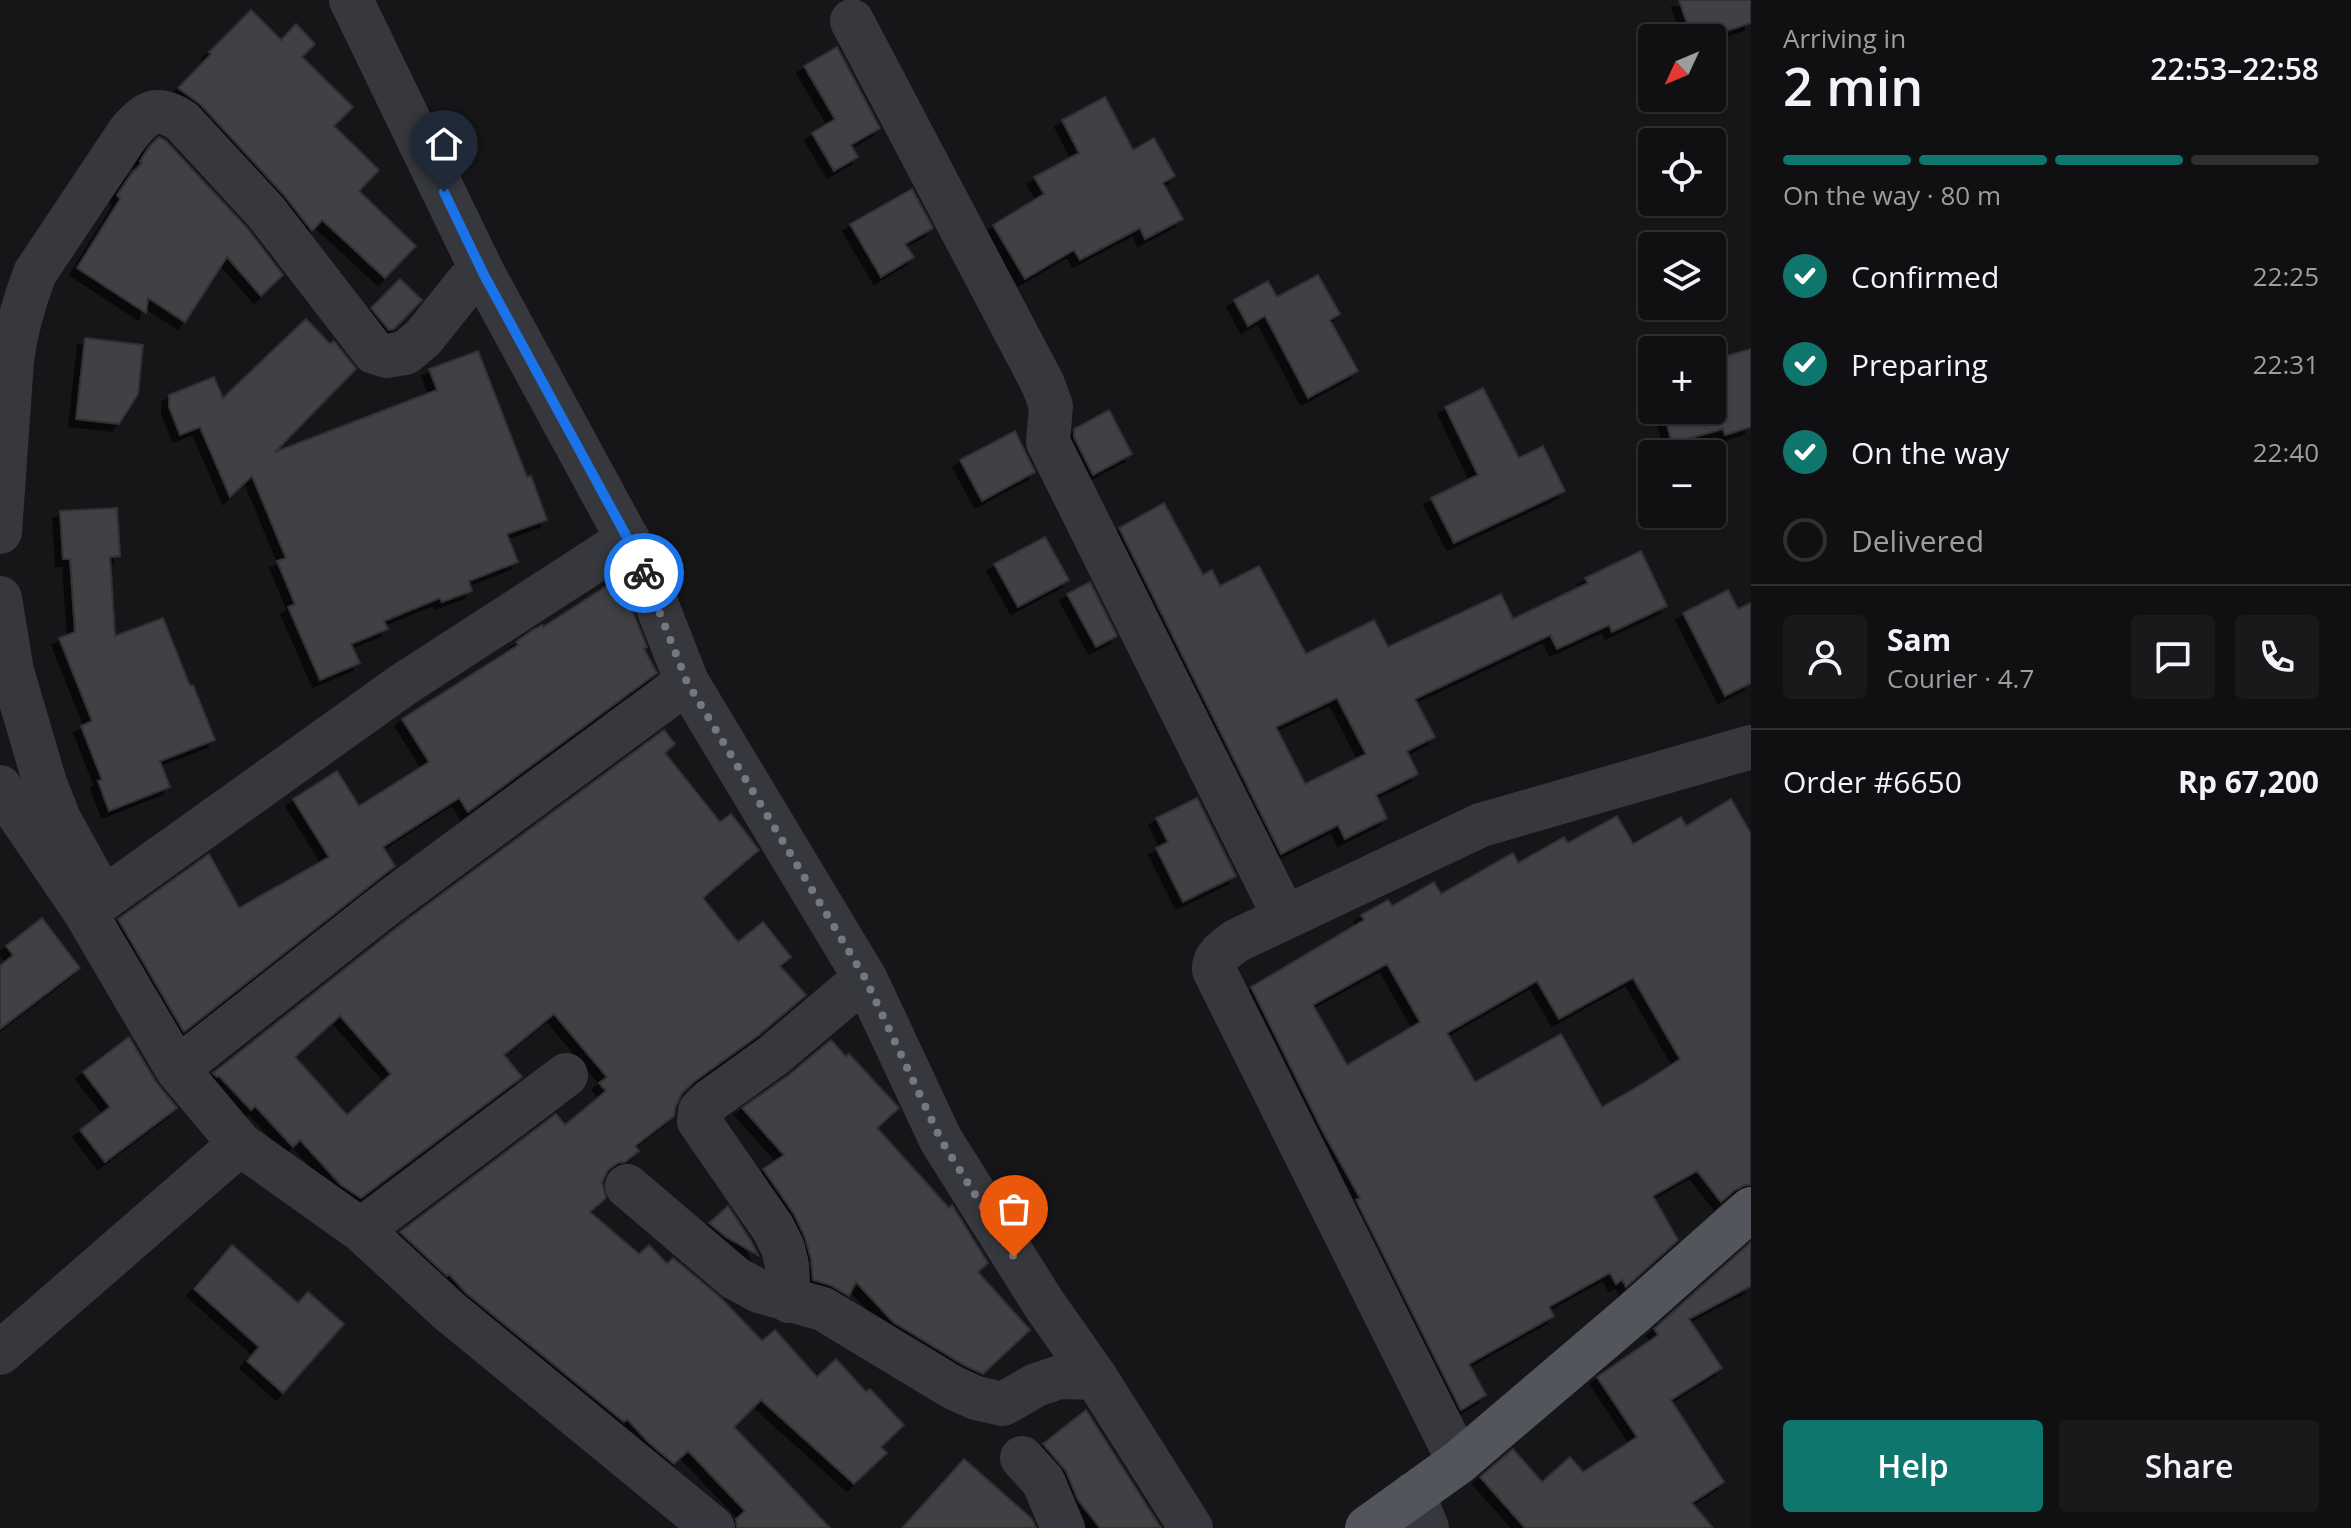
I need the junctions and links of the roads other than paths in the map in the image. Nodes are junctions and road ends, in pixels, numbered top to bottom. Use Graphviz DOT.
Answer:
graph roads {
  1 [pos="351,0"];
  2 [pos="852,21"];
  3 [pos="484,275"];
  4 [pos="0,532"];
  5 [pos="628,539"];
  6 [pos="0,598"];
  7 [pos="687,682"];
  8 [pos="1751,747"];
  9 [pos="2,791"];
  10 [pos="60,821"];
  11 [pos="94,905"];
  12 [pos="1285,918"];
  13 [pos="865,978"];
  14 [pos="177,1069"];
  15 [pos="566,1075"];
  16 [pos="240,1144"];
  17 [pos="627,1186"];
  18 [pos="1751,1209"];
  19 [pos="361,1230"];
  20 [pos="789,1301"];
  21 [pos="0,1353"];
  22 [pos="1096,1378"];
  23 [pos="1022,1458"];
  24 [pos="1459,1462"];
  25 [pos="1420,1511"];
  26 [pos="713,1528"];
  27 [pos="1063,1528"];
  28 [pos="1191,1528"];
  29 [pos="1367,1528"];
  1 -- 3 [label="street"];
  2 -- 12 [label="street"];
  3 -- 4 [label="street"];
  3 -- 5 [label="street"];
  5 -- 7 [label="street"];
  5 -- 11 [label="street"];
  6 -- 10 [label="street"];
  7 -- 13 [label="street"];
  7 -- 14 [label="street"];
  8 -- 12 [label="street"];
  9 -- 10 [label="street"];
  9 -- 11 [label="street"];
  10 -- 11 [label="street"];
  11 -- 14 [label="street"];
  12 -- 24 [label="street"];
  13 -- 20 [label="street"];
  13 -- 22 [label="street"];
  14 -- 16 [label="street"];
  15 -- 19 [label="street"];
  16 -- 19 [label="street"];
  16 -- 21 [label="street"];
  17 -- 20 [label="street"];
  18 -- 24 [label="main road"];
  19 -- 26 [label="street"];
  20 -- 22 [label="street"];
  22 -- 28 [label="street"];
  23 -- 27 [label="street"];
  24 -- 25 [label="main road"];
  25 -- 29 [label="main road"];
}
